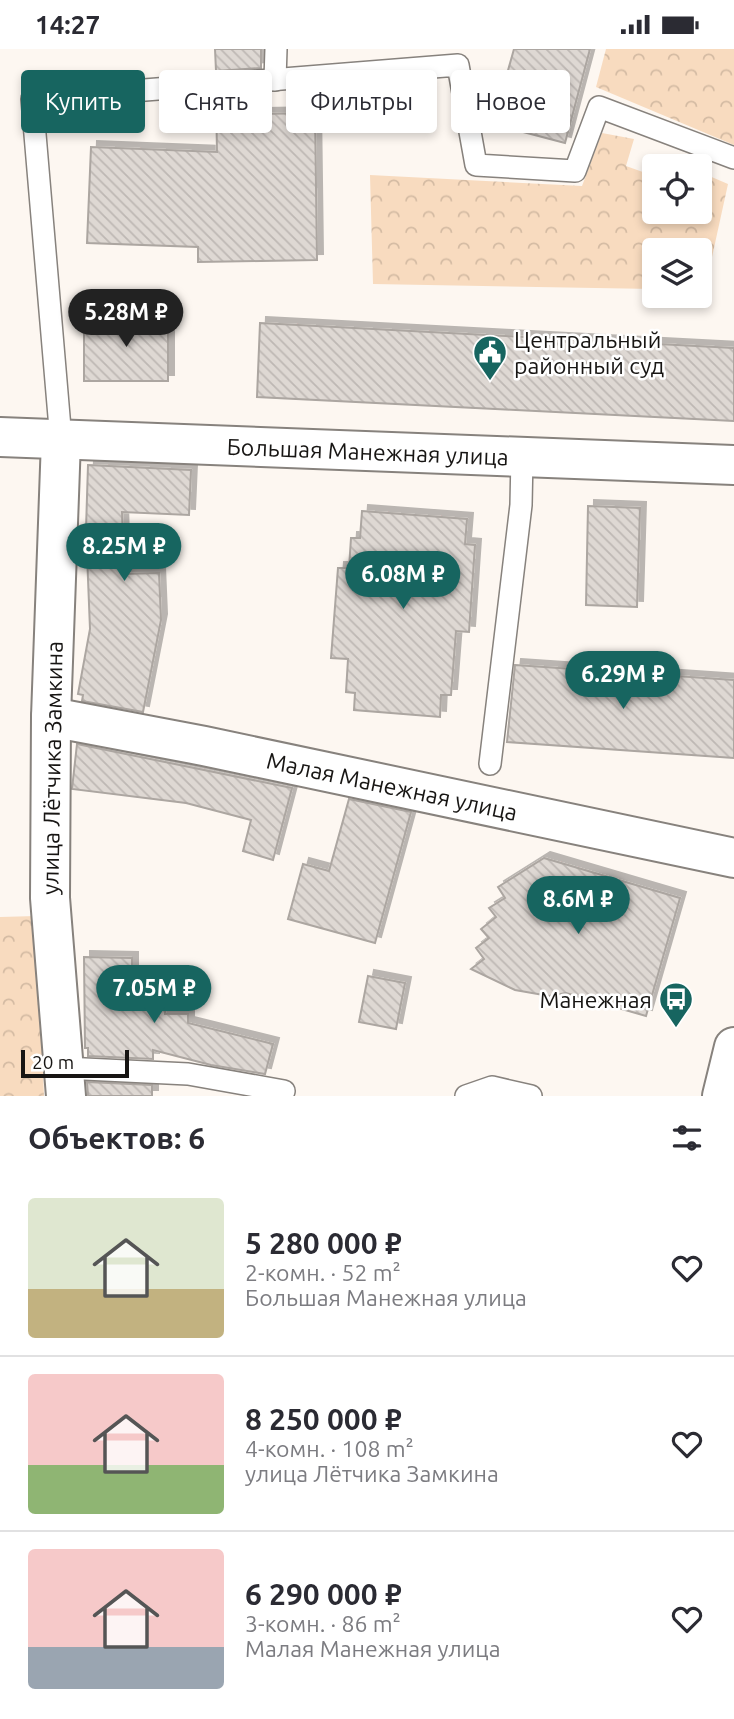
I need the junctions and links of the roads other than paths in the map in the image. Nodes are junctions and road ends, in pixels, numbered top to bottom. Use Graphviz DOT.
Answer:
graph roads {
  1 [pos="276,49"];
  2 [pos="275,79"];
  3 [pos="734,158"];
  4 [pos="0,437"];
  5 [pos="61,440"];
  6 [pos="522,457"];
  7 [pos="734,465"];
  8 [pos="51,716"];
  9 [pos="490,764"];
  10 [pos="734,858"];
  11 [pos="734,1047"];
  12 [pos="65,1082"];
  13 [pos="284,1091"];
  14 [pos="466,1096"];
  15 [pos="531,1096"];
  16 [pos="722,1096"];
  1 -- 2 [label="lane"];
  2 -- 3 [label="lane"];
  2 -- 5 [label="lane"];
  4 -- 5 [label="street, Большая Манежная улица"];
  5 -- 6 [label="street, Большая Манежная улица"];
  5 -- 8 [label="street, улица Лётчика Замкина"];
  6 -- 7 [label="street, Большая Манежная улица"];
  6 -- 9 [label="lane"];
  8 -- 10 [label="street, Малая Манежная улица"];
  8 -- 12 [label="street, улица Лётчика Замкина"];
  11 -- 16 [label="street"];
  12 -- 13 [label="lane"];
  14 -- 15 [label="lane"];
}
